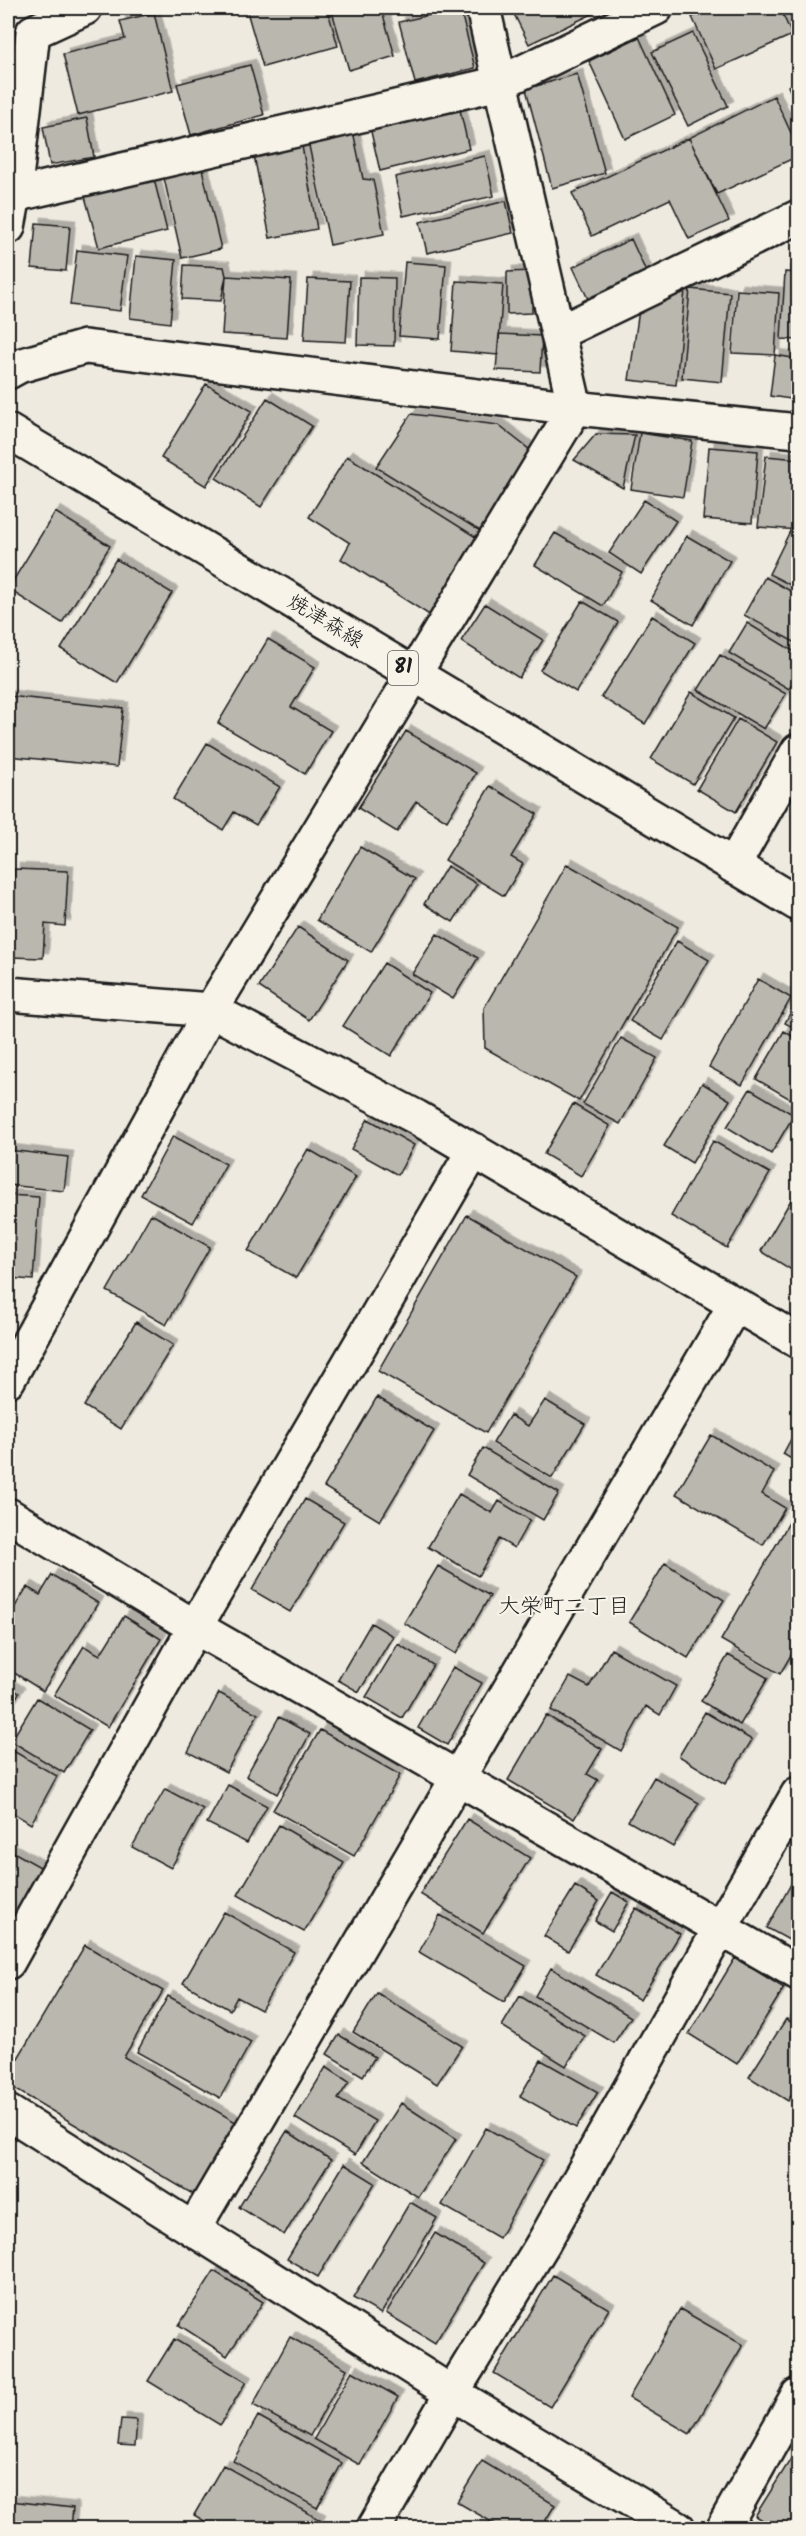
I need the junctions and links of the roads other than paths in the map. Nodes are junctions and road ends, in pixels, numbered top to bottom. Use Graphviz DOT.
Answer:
graph roads {
  1 [pos="85,8"];
  2 [pos="483,8"];
  3 [pos="656,8"];
  4 [pos="500,83"];
  5 [pos="14,195"];
  6 [pos="798,218"];
  7 [pos="8,227"];
  8 [pos="558,333"];
  9 [pos="8,372"];
  10 [pos="575,408"];
  11 [pos="8,431"];
  12 [pos="798,431"];
  13 [pos="414,675"];
  14 [pos="798,752"];
  15 [pos="733,866"];
  16 [pos="798,904"];
  17 [pos="8,994"];
  18 [pos="211,1010"];
  19 [pos="474,1150"];
  20 [pos="735,1305"];
  21 [pos="798,1341"];
  22 [pos="8,1380"];
  23 [pos="8,1515"];
  24 [pos="195,1627"];
  25 [pos="458,1776"];
  26 [pos="798,1794"];
  27 [pos="721,1927"];
  28 [pos="8,1962"];
  29 [pos="798,1973"];
  30 [pos="8,2112"];
  31 [pos="194,2228"];
  32 [pos="452,2393"];
  33 [pos="798,2395"];
  34 [pos="374,2529"];
  35 [pos="678,2529"];
  36 [pos="723,2529"];
  1 -- 5 [label="street"];
  2 -- 4 [label="street"];
  3 -- 4 [label="street"];
  4 -- 5 [label="street"];
  4 -- 8 [label="street"];
  5 -- 7 [label="street"];
  6 -- 8 [label="street"];
  8 -- 10 [label="street"];
  9 -- 10 [label="street"];
  10 -- 12 [label="street"];
  10 -- 13 [label="street"];
  11 -- 13 [label="street, 焼津森線 / 81"];
  13 -- 15 [label="street, 焼津森線 / 81"];
  13 -- 18 [label="street"];
  14 -- 15 [label="street"];
  15 -- 16 [label="street, 焼津森線 / 81"];
  17 -- 18 [label="street"];
  18 -- 19 [label="street"];
  18 -- 22 [label="street"];
  19 -- 20 [label="street"];
  19 -- 24 [label="street"];
  20 -- 21 [label="street"];
  20 -- 25 [label="street"];
  23 -- 24 [label="street"];
  24 -- 25 [label="street"];
  24 -- 28 [label="street"];
  25 -- 27 [label="street"];
  25 -- 31 [label="street"];
  26 -- 27 [label="street"];
  27 -- 29 [label="street"];
  27 -- 32 [label="street"];
  30 -- 31 [label="street"];
  31 -- 32 [label="street"];
  32 -- 34 [label="street"];
  32 -- 35 [label="street"];
  33 -- 36 [label="street"];
}
